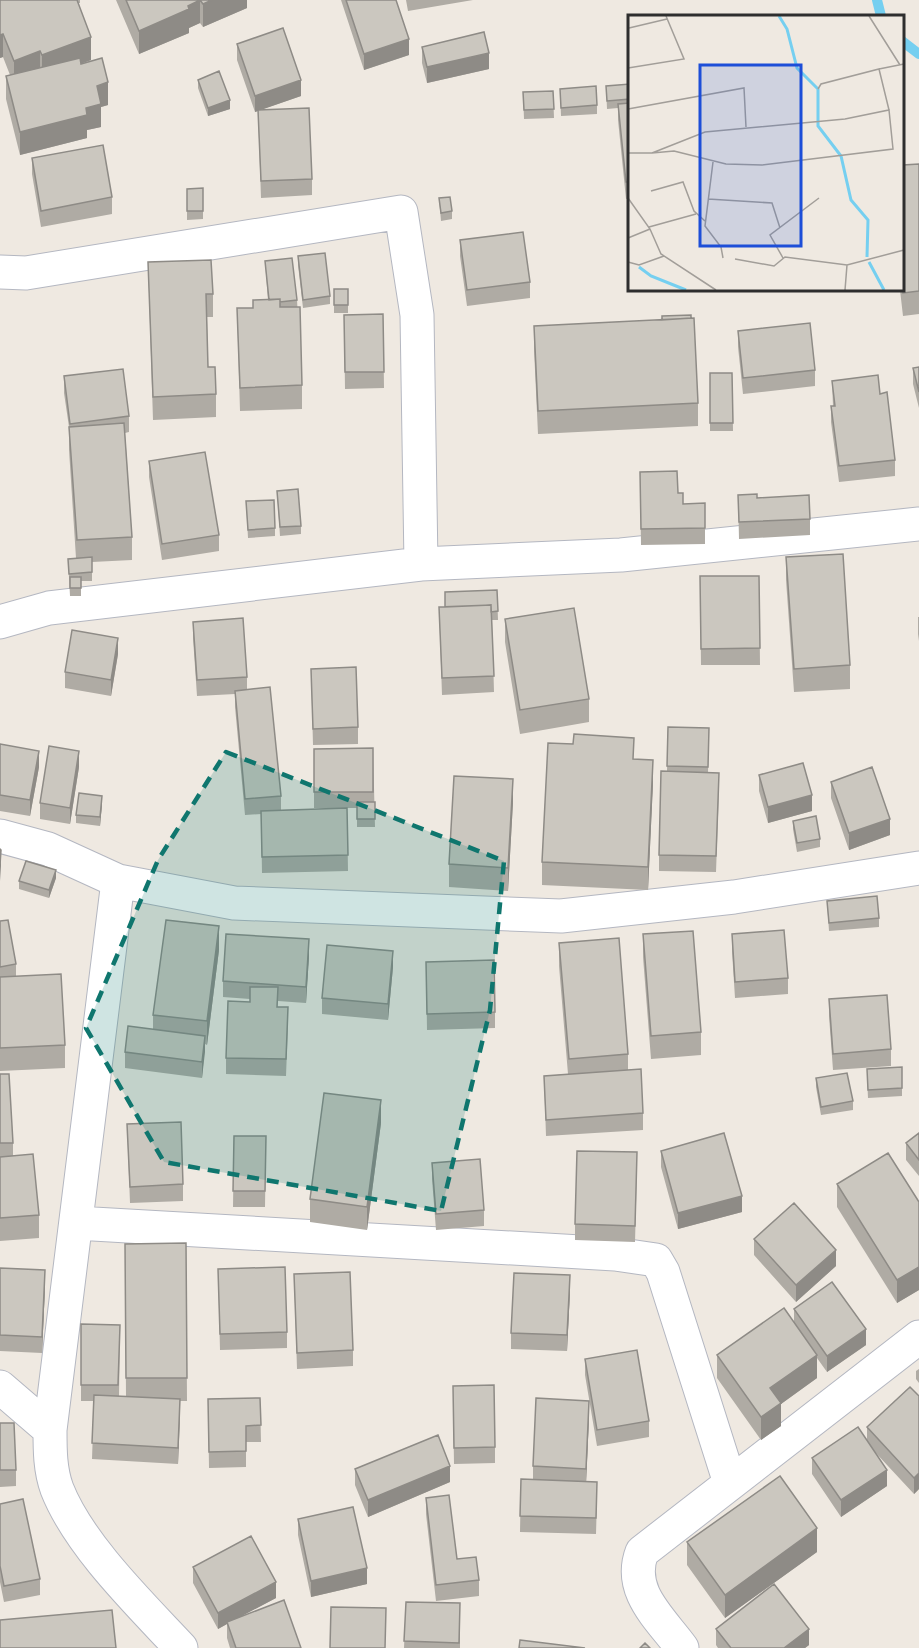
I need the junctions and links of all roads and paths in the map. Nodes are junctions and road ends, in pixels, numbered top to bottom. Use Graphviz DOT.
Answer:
graph roads {
  1 [pos="0,272"];
  2 [pos="919,524"];
  3 [pos="421,564"];
  4 [pos="0,622"];
  5 [pos="0,836"];
  6 [pos="919,868"];
  7 [pos="118,881"];
  8 [pos="76,1223"];
  9 [pos="919,1337"];
  10 [pos="0,1387"];
  11 [pos="50,1430"];
  12 [pos="730,1483"];
  13 [pos="181,1648"];
  14 [pos="682,1648"];
  1 -- 3 [label="street"];
  2 -- 3 [label="street"];
  3 -- 4 [label="street"];
  5 -- 7 [label="street"];
  6 -- 7 [label="street"];
  7 -- 8 [label="street"];
  8 -- 11 [label="street"];
  8 -- 12 [label="street"];
  9 -- 12 [label="street"];
  10 -- 11 [label="street"];
  11 -- 13 [label="street"];
  12 -- 14 [label="street"];
}
